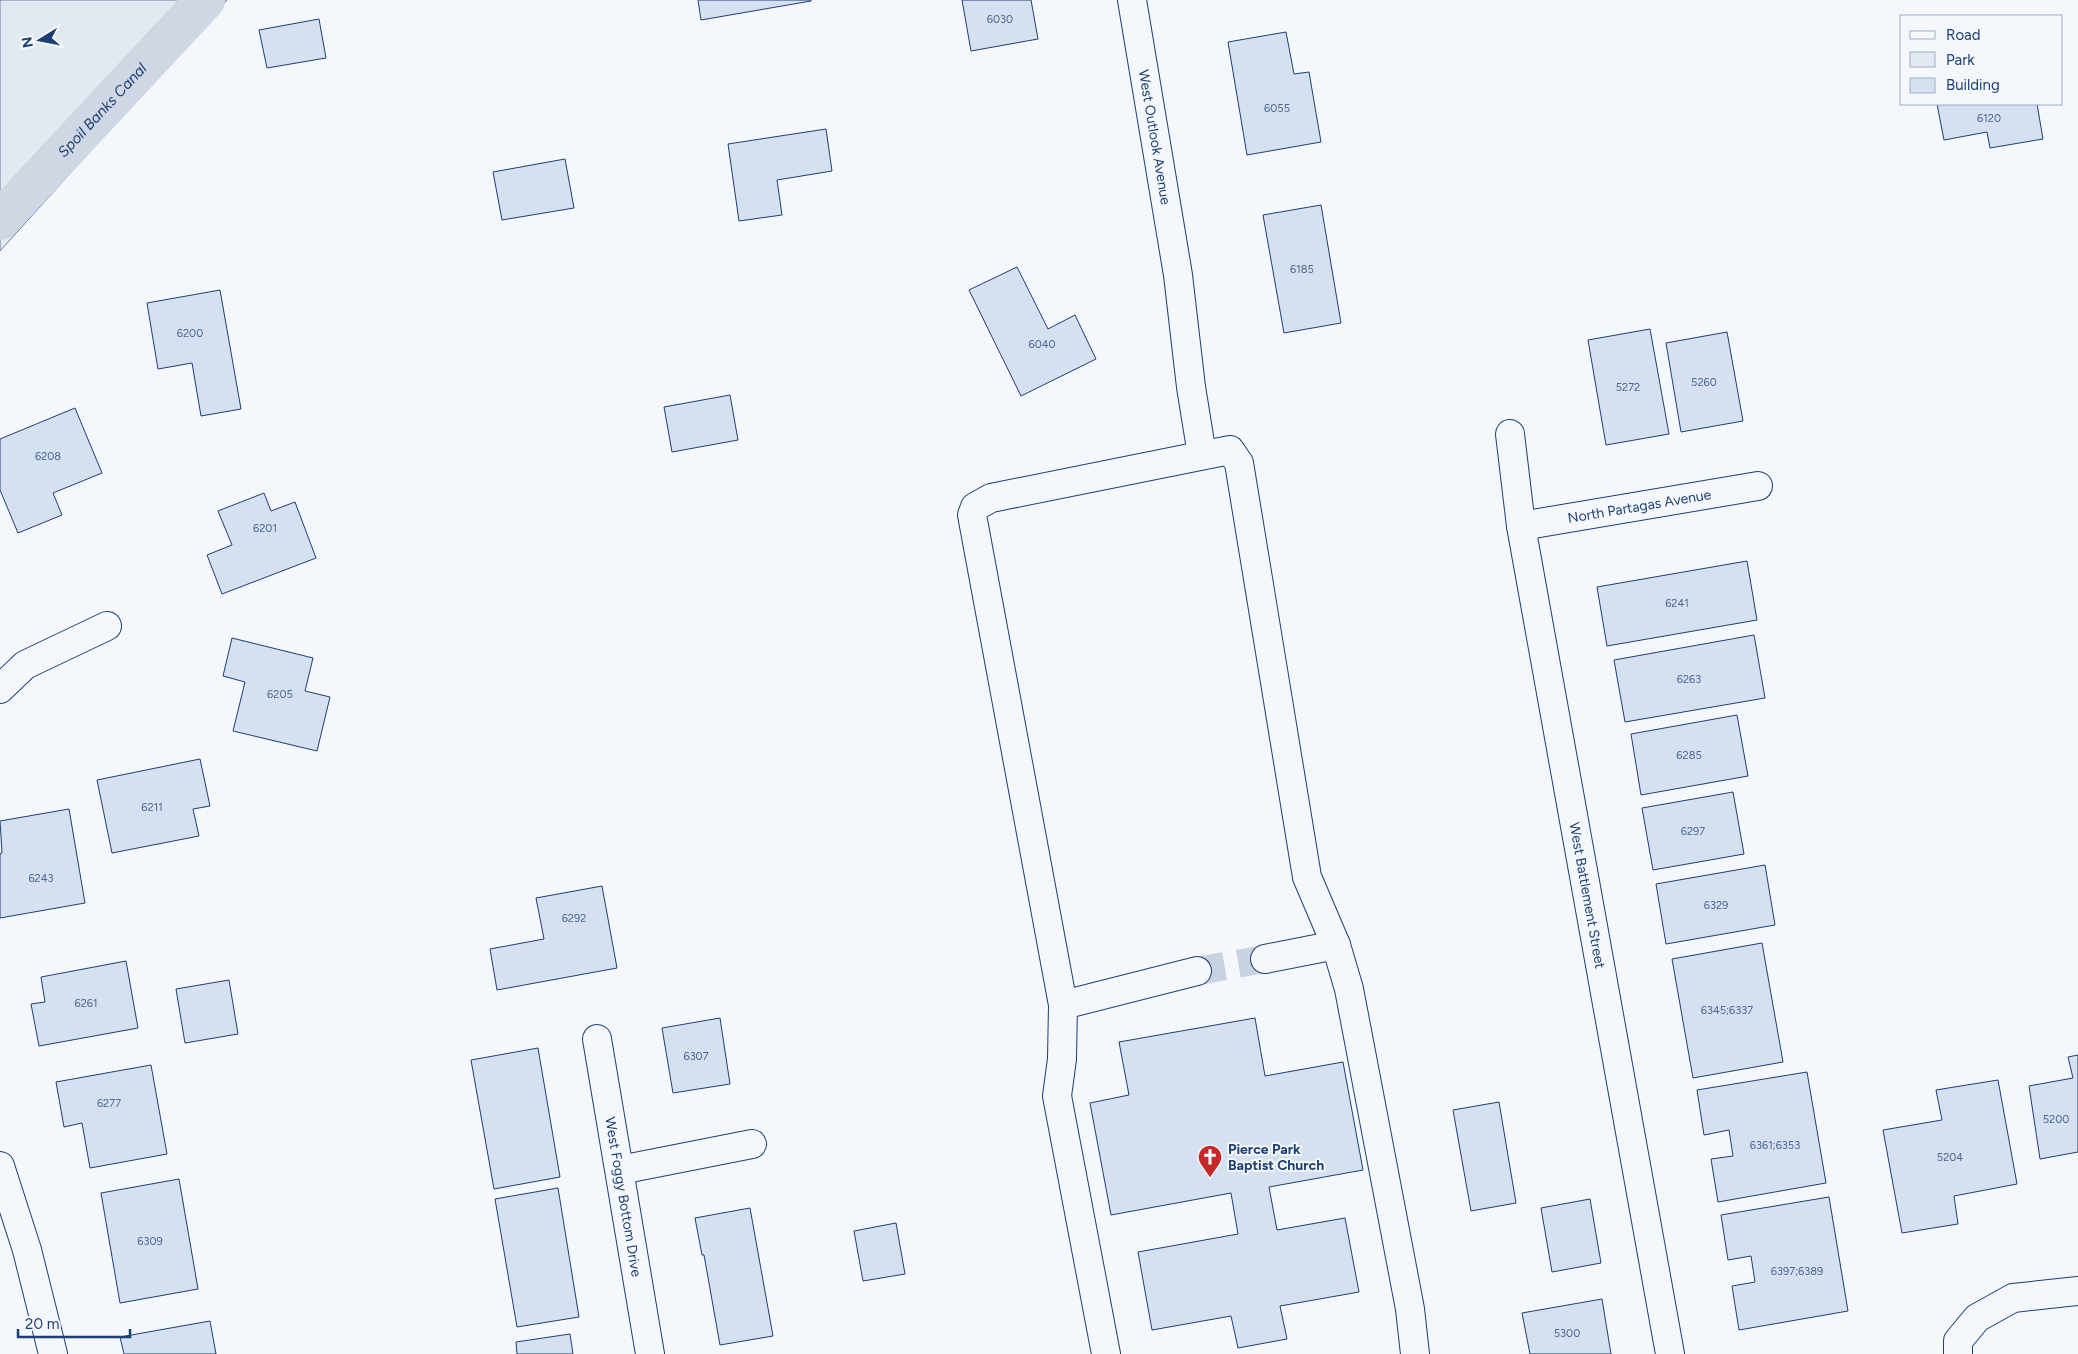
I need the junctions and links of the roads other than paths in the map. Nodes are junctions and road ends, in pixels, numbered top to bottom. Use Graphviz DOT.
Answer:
graph roads {
  1 [pos="1132,0"];
  2 [pos="1510,434"];
  3 [pos="1202,455"];
  4 [pos="1758,486"];
  5 [pos="1521,526"];
  6 [pos="107,626"];
  7 [pos="0,689"];
  8 [pos="1336,944"];
  9 [pos="1265,959"];
  10 [pos="1197,971"];
  11 [pos="1063,1005"];
  12 [pos="597,1039"];
  13 [pos="752,1144"];
  14 [pos="0,1166"];
  15 [pos="620,1170"];
  16 [pos="2078,1291"];
  17 [pos="53,1354"];
  18 [pos="650,1354"];
  19 [pos="1106,1354"];
  20 [pos="1415,1354"];
  21 [pos="1670,1354"];
  22 [pos="1958,1354"];
  1 -- 3 [label="street, West Outlook Avenue"];
  2 -- 5 [label="street, West Battlement Street"];
  3 -- 8 [label="street"];
  3 -- 11 [label="street"];
  4 -- 5 [label="street, North Partagas Avenue"];
  5 -- 21 [label="street, West Battlement Street"];
  6 -- 7 [label="street"];
  8 -- 9 [label="street"];
  8 -- 20 [label="street"];
  10 -- 11 [label="street"];
  11 -- 19 [label="street"];
  12 -- 15 [label="street, West Foggy Bottom Drive"];
  13 -- 15 [label="street"];
  14 -- 17 [label="street"];
  15 -- 18 [label="street, West Foggy Bottom Drive"];
  16 -- 22 [label="street"];
}
